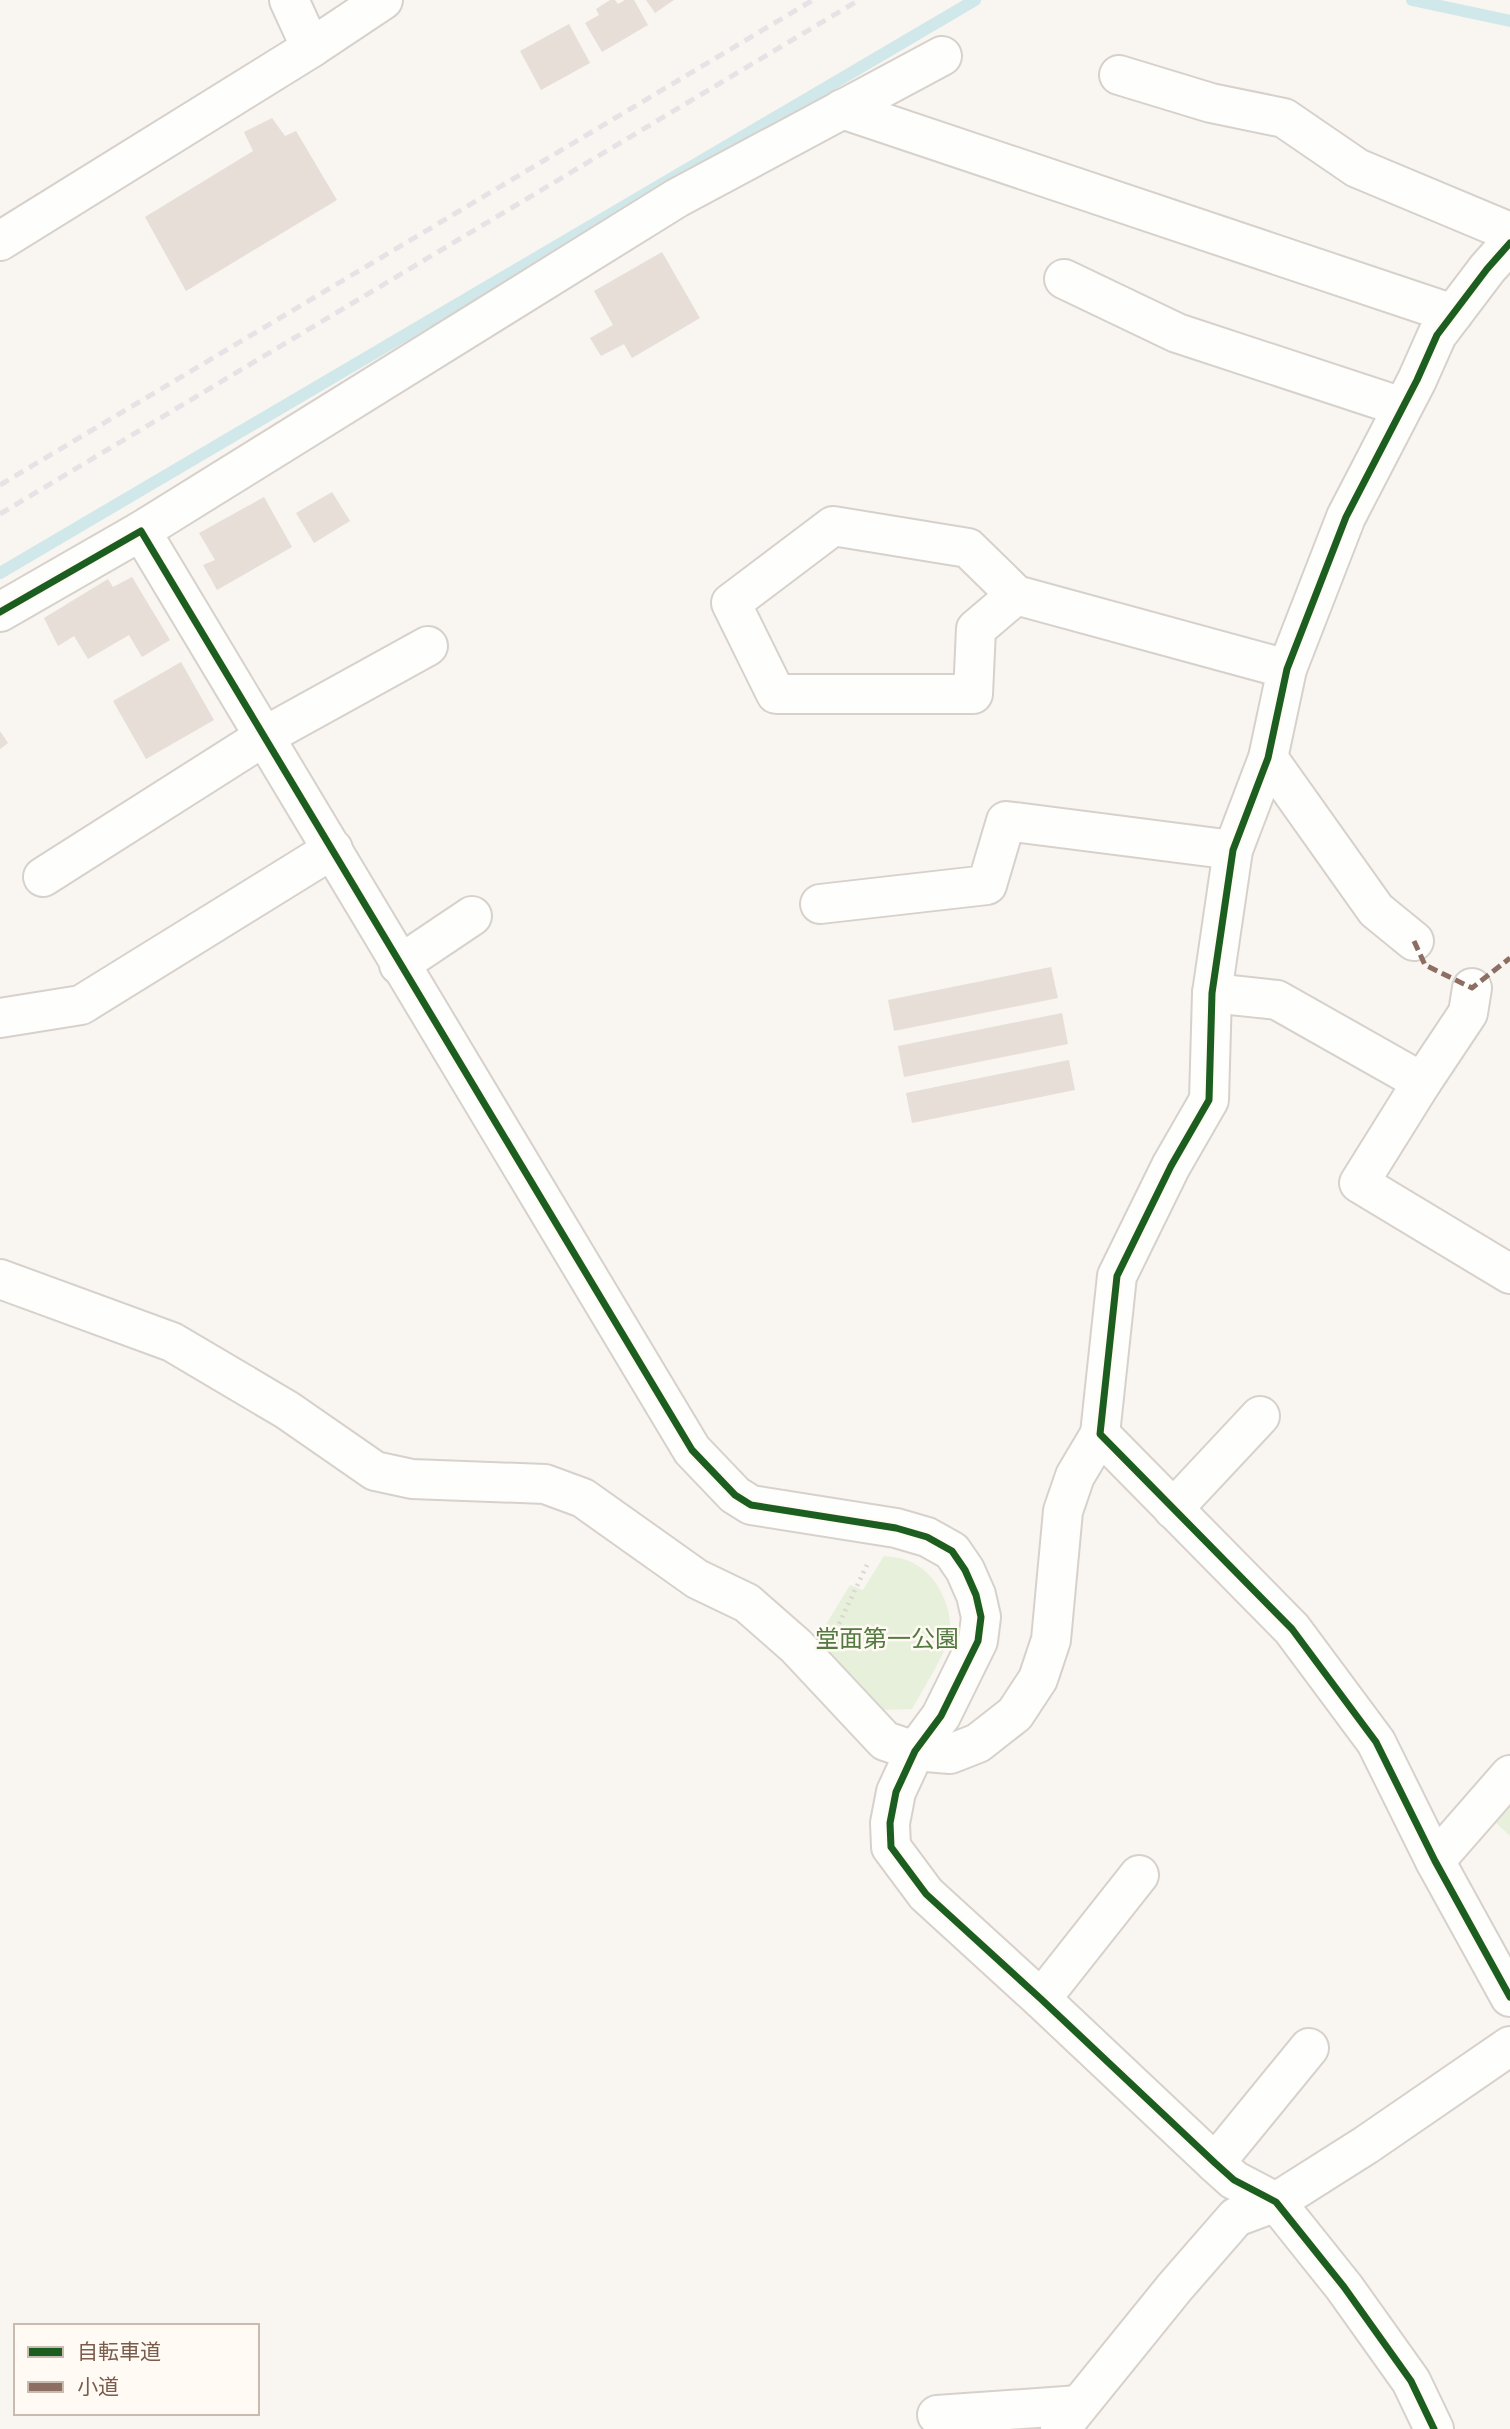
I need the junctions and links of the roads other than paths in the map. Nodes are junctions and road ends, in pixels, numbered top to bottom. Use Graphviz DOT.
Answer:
graph roads {
  1 [pos="289,0"];
  2 [pos="383,0"];
  3 [pos="311,48"];
  4 [pos="942,56"];
  5 [pos="1119,75"];
  6 [pos="842,109"];
  7 [pos="1510,232"];
  8 [pos="0,241"];
  9 [pos="1510,243"];
  10 [pos="1064,279"];
  11 [pos="1453,314"];
  12 [pos="1402,407"];
  13 [pos="141,531"];
  14 [pos="1016,594"];
  15 [pos="0,612"];
  16 [pos="428,646"];
  17 [pos="1287,669"];
  18 [pos="265,736"];
  19 [pos="1268,758"];
  20 [pos="333,849"];
  21 [pos="1233,850"];
  22 [pos="43,877"];
  23 [pos="820,904"];
  24 [pos="472,916"];
  25 [pos="1414,941"];
  26 [pos="399,965"];
  27 [pos="1472,988"];
  28 [pos="1212,993"];
  29 [pos="0,1018"];
  30 [pos="1422,1082"];
  31 [pos="1510,1274"];
  32 [pos="0,1279"];
  33 [pos="1260,1416"];
  34 [pos="1100,1434"];
  35 [pos="1173,1509"];
  36 [pos="915,1751"];
  37 [pos="1510,1775"];
  38 [pos="1436,1861"];
  39 [pos="1139,1875"];
  40 [pos="1510,1997"];
  41 [pos="1041,1999"];
  42 [pos="1510,2046"];
  43 [pos="1309,2048"];
  44 [pos="1214,2163"];
  45 [pos="1276,2202"];
  46 [pos="937,2415"];
  47 [pos="1070,2417"];
  48 [pos="1434,2429"];
  1 -- 3 [label="street"];
  2 -- 3 [label="street"];
  3 -- 8 [label="street"];
  4 -- 6 [label="street"];
  5 -- 7 [label="street"];
  6 -- 11 [label="street"];
  6 -- 13 [label="street"];
  9 -- 11 [label="street"];
  10 -- 12 [label="street"];
  11 -- 12 [label="street"];
  12 -- 17 [label="street"];
  13 -- 15 [label="street"];
  13 -- 18 [label="street"];
  14 -- 14 [label="street"];
  14 -- 17 [label="street"];
  16 -- 18 [label="street"];
  17 -- 19 [label="street"];
  18 -- 20 [label="street"];
  18 -- 22 [label="street"];
  19 -- 21 [label="street"];
  19 -- 25 [label="street"];
  20 -- 26 [label="street"];
  20 -- 29 [label="street"];
  21 -- 23 [label="street"];
  21 -- 28 [label="street"];
  24 -- 26 [label="street"];
  26 -- 36 [label="street"];
  27 -- 30 [label="street"];
  28 -- 30 [label="street"];
  28 -- 34 [label="street"];
  30 -- 31 [label="street"];
  32 -- 36 [label="street"];
  33 -- 35 [label="street"];
  34 -- 35 [label="street"];
  34 -- 36 [label="street"];
  35 -- 38 [label="street"];
  36 -- 41 [label="street"];
  37 -- 38 [label="street"];
  38 -- 40 [label="street"];
  39 -- 41 [label="street"];
  41 -- 44 [label="street"];
  42 -- 45 [label="street"];
  43 -- 44 [label="street"];
  44 -- 45 [label="street"];
  45 -- 47 [label="street"];
  45 -- 48 [label="street"];
  46 -- 47 [label="street"];
}
